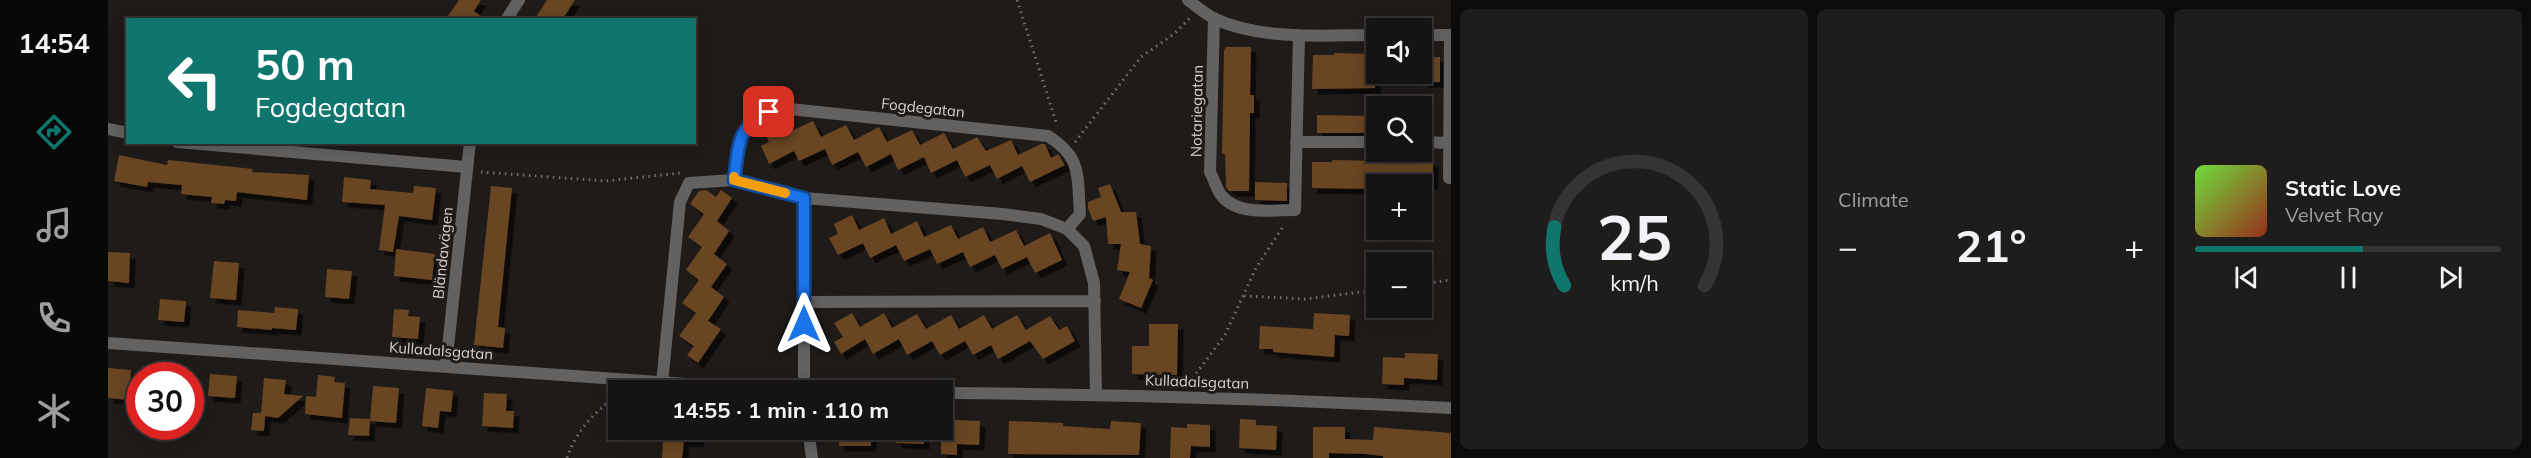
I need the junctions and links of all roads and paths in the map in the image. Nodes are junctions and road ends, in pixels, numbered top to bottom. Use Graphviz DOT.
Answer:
graph roads {
  1 [pos="519,0"];
  2 [pos="1017,0"];
  3 [pos="1188,0"];
  4 [pos="1199,9"];
  5 [pos="507,18"];
  6 [pos="1214,18"];
  7 [pos="1299,35"];
  8 [pos="1366,35"];
  9 [pos="1432,35"];
  10 [pos="1451,35"];
  11 [pos="108,129"];
  12 [pos="126,133"];
  13 [pos="1296,142"];
  14 [pos="1366,142"];
  15 [pos="1432,142"];
  16 [pos="1450,142"];
  17 [pos="198,144"];
  18 [pos="470,144"];
  19 [pos="1067,151"];
  20 [pos="466,169"];
  21 [pos="1449,178"];
  22 [pos="734,180"];
  23 [pos="696,182"];
  24 [pos="804,198"];
  25 [pos="1295,210"];
  26 [pos="1066,229"];
  27 [pos="1451,280"];
  28 [pos="1432,283"];
  29 [pos="1366,291"];
  30 [pos="1244,296"];
  31 [pos="1095,301"];
  32 [pos="804,302"];
  33 [pos="108,343"];
  34 [pos="446,366"];
  35 [pos="624,380"];
  36 [pos="662,380"];
  37 [pos="804,380"];
  38 [pos="953,393"];
  39 [pos="1096,394"];
  40 [pos="1179,396"];
  41 [pos="608,402"];
  42 [pos="1451,408"];
  43 [pos="810,440"];
  44 [pos="567,458"];
  45 [pos="812,458"];
  1 -- 5 [label="street"];
  2 -- 19 [label="path"];
  3 -- 4 [label="street"];
  4 -- 6 [label="street"];
  4 -- 19 [label="path"];
  6 -- 7 [label="street"];
  6 -- 25 [label="street, Notariegatan"];
  7 -- 8 [label="street"];
  7 -- 13 [label="street"];
  9 -- 10 [label="street"];
  10 -- 16 [label="street"];
  11 -- 12 [label="street"];
  13 -- 14 [label="street"];
  13 -- 25 [label="street"];
  15 -- 16 [label="street"];
  16 -- 21 [label="street"];
  17 -- 20 [label="street"];
  18 -- 20 [label="street, Bländavägen"];
  19 -- 22 [label="street, Fogdegatan"];
  19 -- 26 [label="street"];
  20 -- 23 [label="path"];
  20 -- 34 [label="street, Bländavägen"];
  22 -- 23 [label="street"];
  22 -- 24 [label="street"];
  23 -- 36 [label="street"];
  24 -- 26 [label="street"];
  24 -- 32 [label="street"];
  25 -- 30 [label="path"];
  26 -- 31 [label="street"];
  27 -- 28 [label="path"];
  29 -- 30 [label="path"];
  30 -- 40 [label="path"];
  31 -- 32 [label="street"];
  31 -- 39 [label="street"];
  32 -- 37 [label="street"];
  33 -- 34 [label="street, Kulladalsgatan"];
  34 -- 35 [label="street, Kulladalsgatan"];
  38 -- 39 [label="street, Kulladalsgatan"];
  39 -- 40 [label="street, Kulladalsgatan"];
  40 -- 42 [label="street, Kulladalsgatan"];
  41 -- 44 [label="path"];
  43 -- 45 [label="street"];
}
